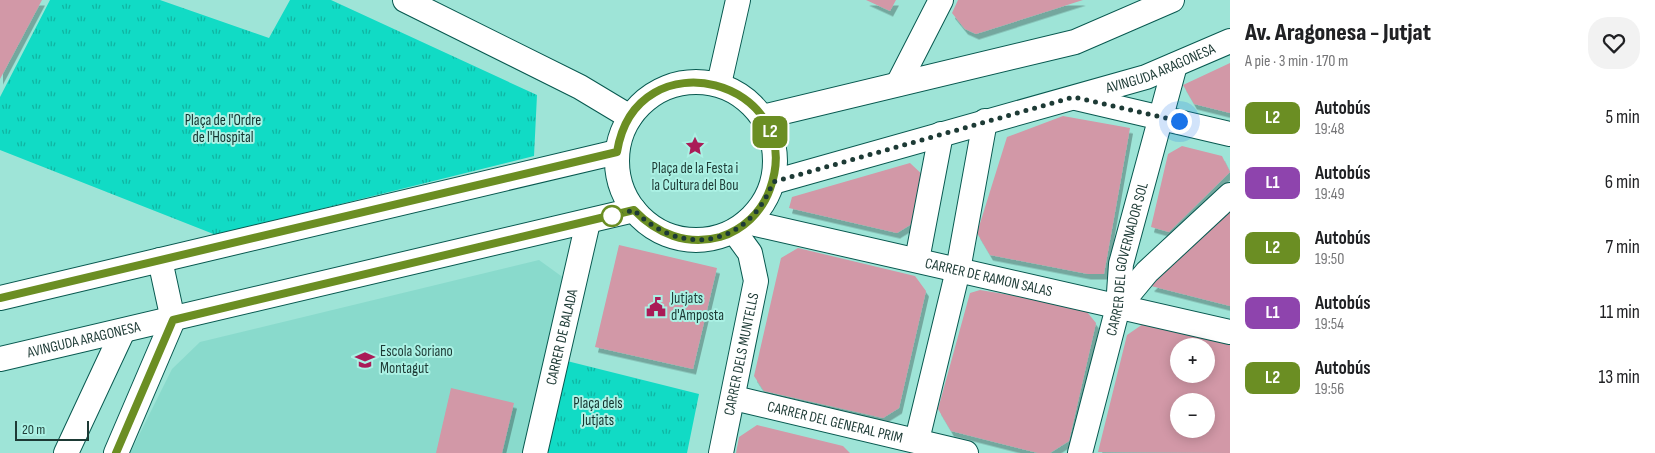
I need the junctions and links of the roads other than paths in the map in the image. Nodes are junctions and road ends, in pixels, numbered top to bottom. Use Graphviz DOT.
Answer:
graph roads {
  1 [pos="405,0"];
  2 [pos="738,0"];
  3 [pos="941,0"];
  4 [pos="1172,0"];
  5 [pos="1230,41"];
  6 [pos="1175,65"];
  7 [pos="718,84"];
  8 [pos="898,84"];
  9 [pos="1074,97"];
  10 [pos="762,116"];
  11 [pos="630,117"];
  12 [pos="1162,117"];
  13 [pos="985,121"];
  14 [pos="942,134"];
  15 [pos="1230,134"];
  16 [pos="617,152"];
  17 [pos="773,182"];
  18 [pos="1230,195"];
  19 [pos="634,210"];
  20 [pos="588,222"];
  21 [pos="741,226"];
  22 [pos="160,260"];
  23 [pos="917,260"];
  24 [pos="958,270"];
  25 [pos="0,298"];
  26 [pos="1118,306"];
  27 [pos="173,320"];
  28 [pos="123,332"];
  29 [pos="1230,332"];
  30 [pos="0,360"];
  31 [pos="734,398"];
  32 [pos="905,444"];
  33 [pos="66,453"];
  34 [pos="116,453"];
  35 [pos="535,453"];
  36 [pos="721,453"];
  37 [pos="966,453"];
  38 [pos="1080,453"];
  1 -- 11 [label="street"];
  2 -- 7 [label="street"];
  3 -- 8 [label="street"];
  4 -- 8 [label="street"];
  5 -- 6 [label="street, AVINGUDA ARAGONESA"];
  6 -- 9 [label="street, AVINGUDA ARAGONESA"];
  6 -- 12 [label="street, CARRER DEL GOVERNADOR SOL"];
  7 -- 10 [label="street"];
  7 -- 11 [label="street"];
  8 -- 10 [label="street"];
  9 -- 12 [label="street"];
  9 -- 13 [label="street, AVINGUDA ARAGONESA"];
  10 -- 17 [label="street"];
  11 -- 16 [label="street"];
  12 -- 15 [label="street"];
  12 -- 26 [label="street, CARRER DEL GOVERNADOR SOL"];
  13 -- 14 [label="street, AVINGUDA ARAGONESA"];
  13 -- 24 [label="street"];
  14 -- 17 [label="street, AVINGUDA ARAGONESA"];
  14 -- 23 [label="street"];
  16 -- 19 [label="street"];
  16 -- 22 [label="street"];
  17 -- 21 [label="street"];
  18 -- 26 [label="street"];
  19 -- 20 [label="street, AVINGUDA ARAGONESA"];
  19 -- 21 [label="street"];
  20 -- 27 [label="street, AVINGUDA ARAGONESA"];
  20 -- 35 [label="street, CARRER DE BALADA"];
  21 -- 23 [label="street, CARRER DE RAMON SALAS"];
  21 -- 31 [label="street, CARRER DELS MUNTELLS"];
  22 -- 25 [label="street"];
  22 -- 27 [label="street"];
  23 -- 24 [label="street, CARRER DE RAMON SALAS"];
  24 -- 26 [label="street, CARRER DE RAMON SALAS"];
  24 -- 32 [label="street"];
  26 -- 29 [label="street, CARRER DE RAMON SALAS"];
  26 -- 38 [label="street, CARRER DEL GOVERNADOR SOL"];
  27 -- 28 [label="street, AVINGUDA ARAGONESA"];
  27 -- 34 [label="street"];
  28 -- 30 [label="street, AVINGUDA ARAGONESA"];
  28 -- 33 [label="street"];
  31 -- 32 [label="street, CARRER DEL GENERAL PRIM"];
  31 -- 36 [label="street, CARRER DELS MUNTELLS"];
  32 -- 37 [label="street, CARRER DEL GENERAL PRIM"];
}
